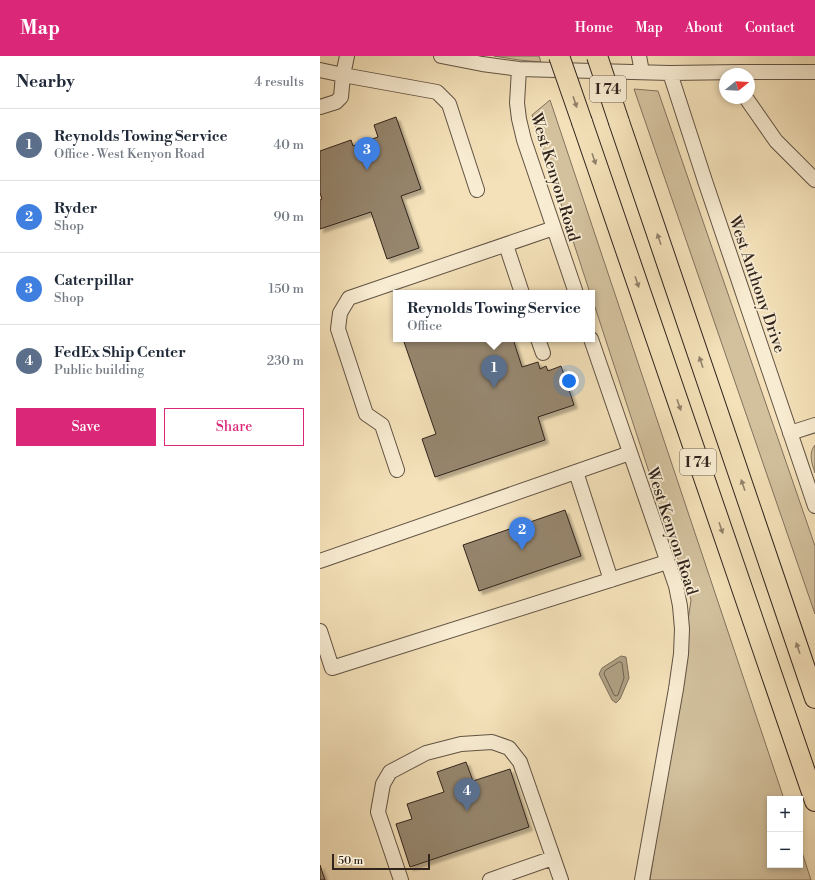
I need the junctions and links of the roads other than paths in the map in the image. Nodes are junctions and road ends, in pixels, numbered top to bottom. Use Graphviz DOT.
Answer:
graph roads {
  1 [pos="347,56"];
  2 [pos="441,56"];
  3 [pos="559,56"];
  4 [pos="597,56"];
  5 [pos="640,56"];
  6 [pos="519,69"];
  7 [pos="320,70"];
  8 [pos="642,72"];
  9 [pos="815,72"];
  10 [pos="670,73"];
  11 [pos="719,73"];
  12 [pos="755,73"];
  13 [pos="344,75"];
  14 [pos="750,104"];
  15 [pos="320,107"];
  16 [pos="815,180"];
  17 [pos="477,190"];
  18 [pos="554,228"];
  19 [pos="506,245"];
  20 [pos="521,290"];
  21 [pos="575,290"];
  22 [pos="539,342"];
  23 [pos="592,342"];
  24 [pos="543,354"];
  25 [pos="815,425"];
  26 [pos="790,433"];
  27 [pos="630,453"];
  28 [pos="397,470"];
  29 [pos="576,472"];
  30 [pos="814,499"];
  31 [pos="320,561"];
  32 [pos="668,562"];
  33 [pos="611,580"];
  34 [pos="320,631"];
  35 [pos="815,698"];
  36 [pos="815,801"];
  37 [pos="553,858"];
  38 [pos="401,880"];
  39 [pos="490,880"];
  40 [pos="561,880"];
  41 [pos="642,880"];
  1 -- 13 [label="street"];
  2 -- 6 [label="street"];
  3 -- 36 [label="highway, I 74, one-way, bridge"];
  35 -- 4 [label="highway, I 74, one-way, bridge"];
  5 -- 8 [label="street"];
  6 -- 8 [label="street"];
  6 -- 18 [label="street, West Kenyon Road"];
  7 -- 13 [label="street"];
  8 -- 10 [label="street"];
  9 -- 12 [label="street"];
  10 -- 11 [label="street"];
  10 -- 26 [label="street, West Anthony Drive"];
  13 -- 15 [label="street"];
  13 -- 17 [label="street"];
  14 -- 16 [label="street"];
  18 -- 19 [label="street"];
  18 -- 21 [label="street, West Kenyon Road"];
  19 -- 20 [label="street"];
  19 -- 28 [label="street"];
  22 -- 24 [label="street"];
  23 -- 27 [label="street, West Kenyon Road"];
  25 -- 26 [label="street"];
  26 -- 30 [label="street, West Anthony Drive"];
  27 -- 29 [label="street"];
  27 -- 32 [label="street, West Kenyon Road"];
  29 -- 31 [label="street"];
  29 -- 33 [label="street"];
  32 -- 33 [label="street"];
  32 -- 41 [label="street, West Kenyon Road"];
  33 -- 34 [label="street"];
  37 -- 38 [label="street"];
  37 -- 39 [label="street"];
  37 -- 40 [label="street"];
}
